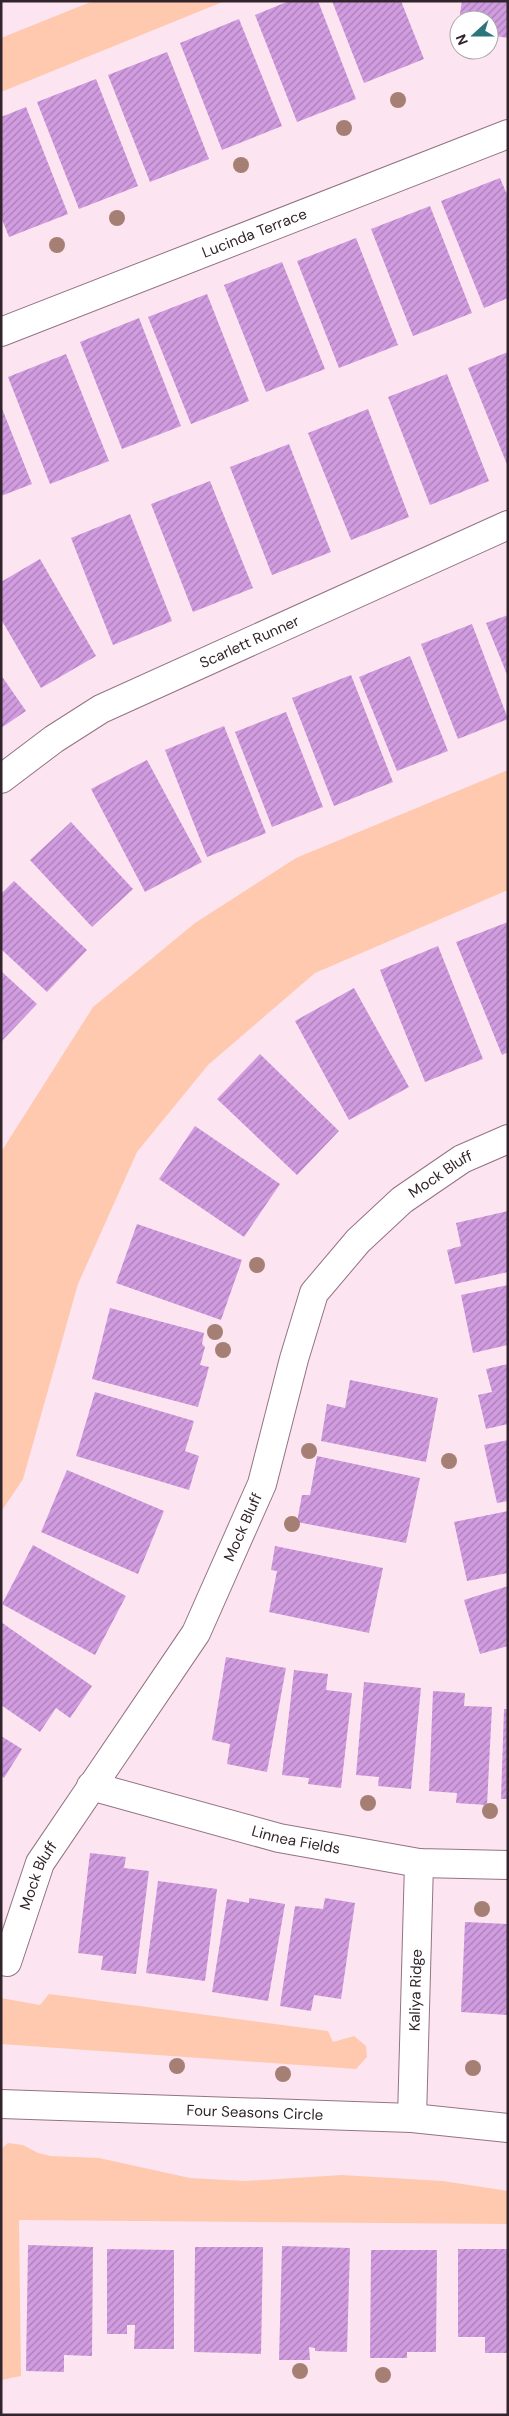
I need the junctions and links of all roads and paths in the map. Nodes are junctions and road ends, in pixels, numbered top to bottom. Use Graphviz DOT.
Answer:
graph roads {
  1 [pos="508,134"];
  2 [pos="1,332"];
  3 [pos="508,525"];
  4 [pos="1,779"];
  5 [pos="508,1139"];
  6 [pos="91,1786"];
  7 [pos="419,1864"];
  8 [pos="508,1865"];
  9 [pos="8,1962"];
  10 [pos="1,2104"];
  11 [pos="412,2118"];
  12 [pos="508,2128"];
  1 -- 2 [label="street, Lucinda Terrace"];
  3 -- 4 [label="street, Scarlett Runner"];
  5 -- 6 [label="street, Mock Bluff"];
  6 -- 7 [label="street, Linnea Fields"];
  6 -- 9 [label="street, Mock Bluff"];
  7 -- 8 [label="street, Linnea Fields"];
  7 -- 11 [label="street, Kaliya Ridge"];
  10 -- 11 [label="street, Four Seasons Circle"];
  11 -- 12 [label="street, Four Seasons Circle"];
}
